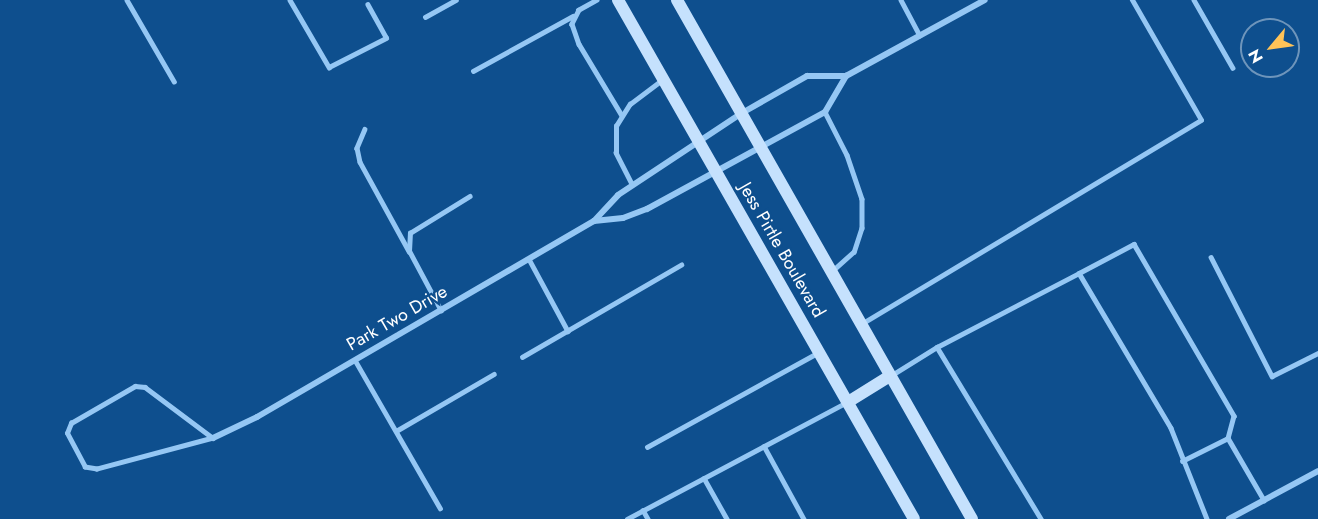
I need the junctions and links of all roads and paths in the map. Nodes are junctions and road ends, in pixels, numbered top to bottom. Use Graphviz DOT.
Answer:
graph roads {
  1 [pos="127,0"];
  2 [pos="290,0"];
  3 [pos="456,0"];
  4 [pos="597,0"];
  5 [pos="618,0"];
  6 [pos="677,0"];
  7 [pos="901,0"];
  8 [pos="985,0"];
  9 [pos="1132,0"];
  10 [pos="1194,0"];
  11 [pos="976,2"];
  12 [pos="368,4"];
  13 [pos="573,16"];
  14 [pos="425,17"];
  15 [pos="920,35"];
  16 [pos="1233,68"];
  17 [pos="473,71"];
  18 [pos="846,76"];
  19 [pos="663,80"];
  20 [pos="174,81"];
  21 [pos="825,112"];
  22 [pos="742,113"];
  23 [pos="621,114"];
  24 [pos="365,129"];
  25 [pos="699,142"];
  26 [pos="761,146"];
  27 [pos="716,171"];
  28 [pos="632,185"];
  29 [pos="470,196"];
  30 [pos="594,221"];
  31 [pos="409,251"];
  32 [pos="1211,257"];
  33 [pos="529,259"];
  34 [pos="681,265"];
  35 [pos="832,272"];
  36 [pos="1078,273"];
  37 [pos="441,311"];
  38 [pos="861,324"];
  39 [pos="568,331"];
  40 [pos="937,347"];
  41 [pos="819,352"];
  42 [pos="1318,353"];
  43 [pos="522,357"];
  44 [pos="355,360"];
  45 [pos="494,375"];
  46 [pos="890,376"];
  47 [pos="848,402"];
  48 [pos="396,431"];
  49 [pos="213,438"];
  50 [pos="1228,438"];
  51 [pos="764,446"];
  52 [pos="648,447"];
  53 [pos="1182,461"];
  54 [pos="1318,471"];
  55 [pos="704,478"];
  56 [pos="1264,500"];
  57 [pos="440,508"];
  58 [pos="643,510"];
  59 [pos="627,519"];
  60 [pos="648,519"];
  61 [pos="726,519"];
  62 [pos="804,519"];
  63 [pos="914,519"];
  64 [pos="972,519"];
  65 [pos="1041,519"];
  66 [pos="1207,519"];
  67 [pos="1229,519"];
  1 -- 20 [label="lane"];
  2 -- 12 [label="lane"];
  3 -- 14 [label="lane"];
  4 -- 13 [label="lane"];
  5 -- 19 [label="street, Jess Pirtle Boulevard"];
  6 -- 22 [label="street, Jess Pirtle Boulevard"];
  7 -- 15 [label="lane"];
  8 -- 11 [label="street, Park Two Drive"];
  9 -- 38 [label="lane"];
  10 -- 16 [label="lane"];
  11 -- 15 [label="street, Park Two Drive"];
  13 -- 17 [label="lane"];
  13 -- 23 [label="lane"];
  15 -- 18 [label="street, Park Two Drive"];
  18 -- 21 [label="street"];
  18 -- 22 [label="street, Park Two Drive"];
  19 -- 23 [label="lane"];
  19 -- 25 [label="street, Jess Pirtle Boulevard"];
  21 -- 26 [label="street, Park Two Drive"];
  21 -- 35 [label="lane"];
  22 -- 25 [label="street, Park Two Drive"];
  22 -- 26 [label="street, Jess Pirtle Boulevard"];
  23 -- 28 [label="lane"];
  24 -- 31 [label="lane"];
  25 -- 27 [label="street, Jess Pirtle Boulevard"];
  25 -- 28 [label="street, Park Two Drive"];
  26 -- 27 [label="street, Park Two Drive"];
  26 -- 35 [label="street, Jess Pirtle Boulevard"];
  27 -- 30 [label="street, Park Two Drive"];
  27 -- 41 [label="street, Jess Pirtle Boulevard"];
  28 -- 30 [label="street, Park Two Drive"];
  29 -- 31 [label="lane"];
  30 -- 33 [label="street, Park Two Drive"];
  31 -- 37 [label="lane"];
  32 -- 42 [label="lane"];
  33 -- 37 [label="street, Park Two Drive"];
  33 -- 39 [label="lane"];
  34 -- 39 [label="lane"];
  35 -- 38 [label="street, Jess Pirtle Boulevard"];
  36 -- 40 [label="lane"];
  36 -- 50 [label="lane"];
  36 -- 53 [label="lane"];
  37 -- 44 [label="street, Park Two Drive"];
  38 -- 46 [label="street, Jess Pirtle Boulevard"];
  39 -- 43 [label="lane"];
  40 -- 46 [label="lane"];
  40 -- 65 [label="lane"];
  41 -- 47 [label="street, Jess Pirtle Boulevard"];
  41 -- 52 [label="lane"];
  44 -- 48 [label="lane"];
  44 -- 49 [label="street, Park Two Drive"];
  45 -- 48 [label="lane"];
  46 -- 47 [label="street"];
  46 -- 64 [label="street, Jess Pirtle Boulevard"];
  47 -- 51 [label="lane"];
  47 -- 63 [label="street, Jess Pirtle Boulevard"];
  48 -- 57 [label="lane"];
  49 -- 49 [label="lane"];
  50 -- 53 [label="lane"];
  50 -- 56 [label="lane"];
  51 -- 55 [label="lane"];
  51 -- 62 [label="lane"];
  53 -- 66 [label="lane"];
  54 -- 56 [label="street"];
  55 -- 58 [label="lane"];
  55 -- 61 [label="lane"];
  56 -- 67 [label="street"];
  58 -- 59 [label="lane"];
  58 -- 60 [label="lane"];
}
